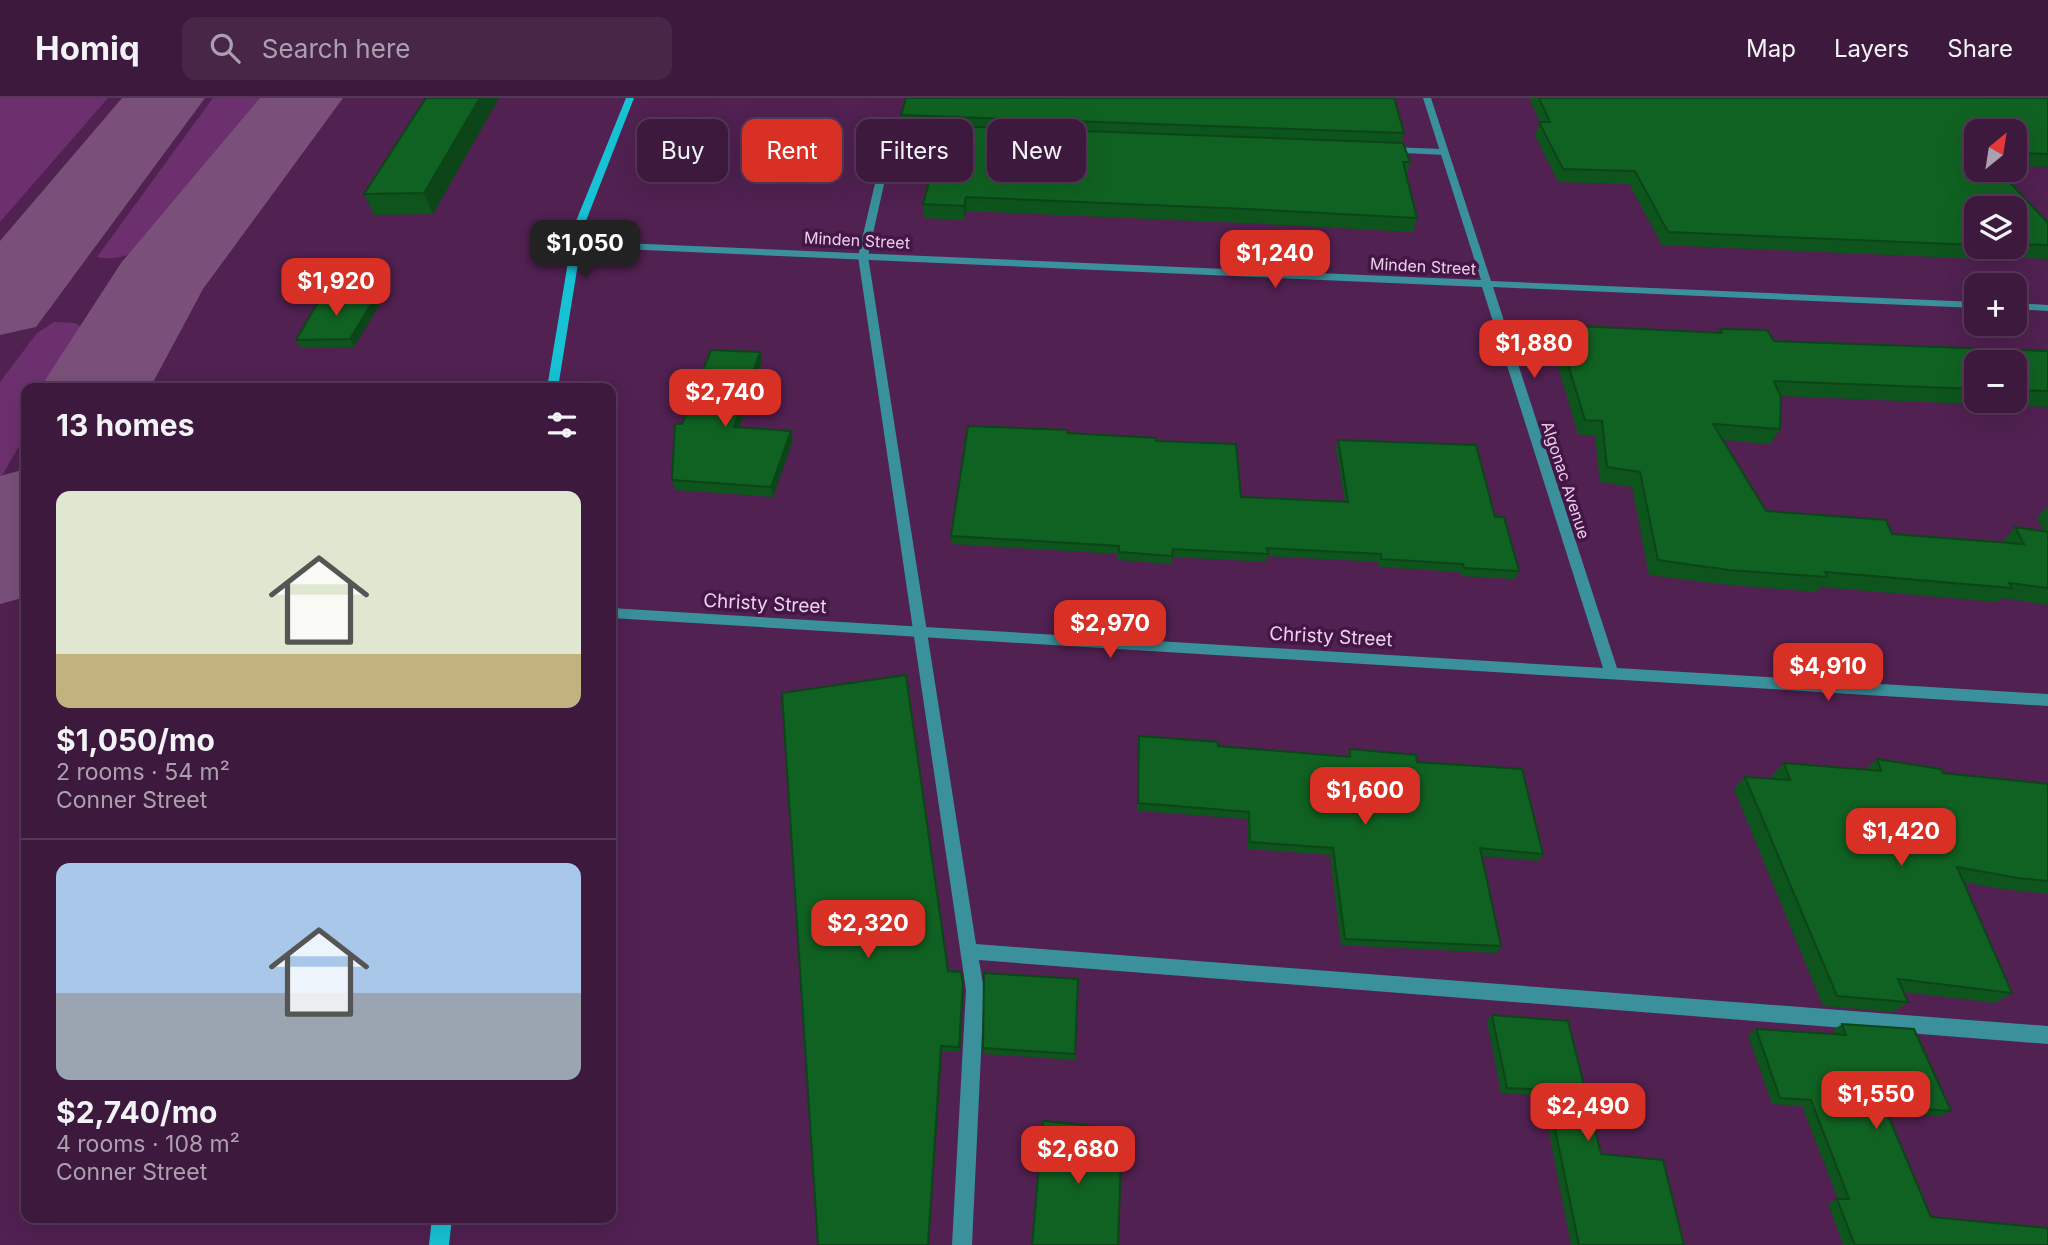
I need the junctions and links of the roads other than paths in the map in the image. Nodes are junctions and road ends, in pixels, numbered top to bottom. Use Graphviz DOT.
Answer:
graph roads {
  1 [pos="630,98"];
  2 [pos="1427,98"];
  3 [pos="1375,149"];
  4 [pos="1444,152"];
  5 [pos="880,182"];
  6 [pos="576,244"];
  7 [pos="863,256"];
  8 [pos="1487,284"];
  9 [pos="1964,304"];
  10 [pos="2027,307"];
  11 [pos="2048,308"];
  12 [pos="553,383"];
  13 [pos="616,613"];
  14 [pos="919,632"];
  15 [pos="1611,671"];
  16 [pos="2048,700"];
  17 [pos="969,951"];
  18 [pos="2048,1035"];
  19 [pos="441,1223"];
  20 [pos="439,1245"];
  21 [pos="962,1245"];
  1 -- 6 [label="main road"];
  2 -- 4 [label="street, Algonac Avenue"];
  3 -- 4 [label="street"];
  4 -- 8 [label="street, Algonac Avenue"];
  5 -- 7 [label="street"];
  6 -- 7 [label="street, Minden Street"];
  6 -- 12 [label="main road"];
  7 -- 8 [label="street, Minden Street"];
  7 -- 14 [label="street"];
  8 -- 9 [label="street, Minden Street"];
  8 -- 15 [label="street, Algonac Avenue"];
  10 -- 11 [label="street"];
  13 -- 14 [label="street, Christy Street"];
  14 -- 15 [label="street, Christy Street"];
  14 -- 17 [label="street"];
  15 -- 16 [label="street, Christy Street"];
  17 -- 18 [label="street"];
  17 -- 21 [label="street"];
  19 -- 20 [label="main road"];
}
